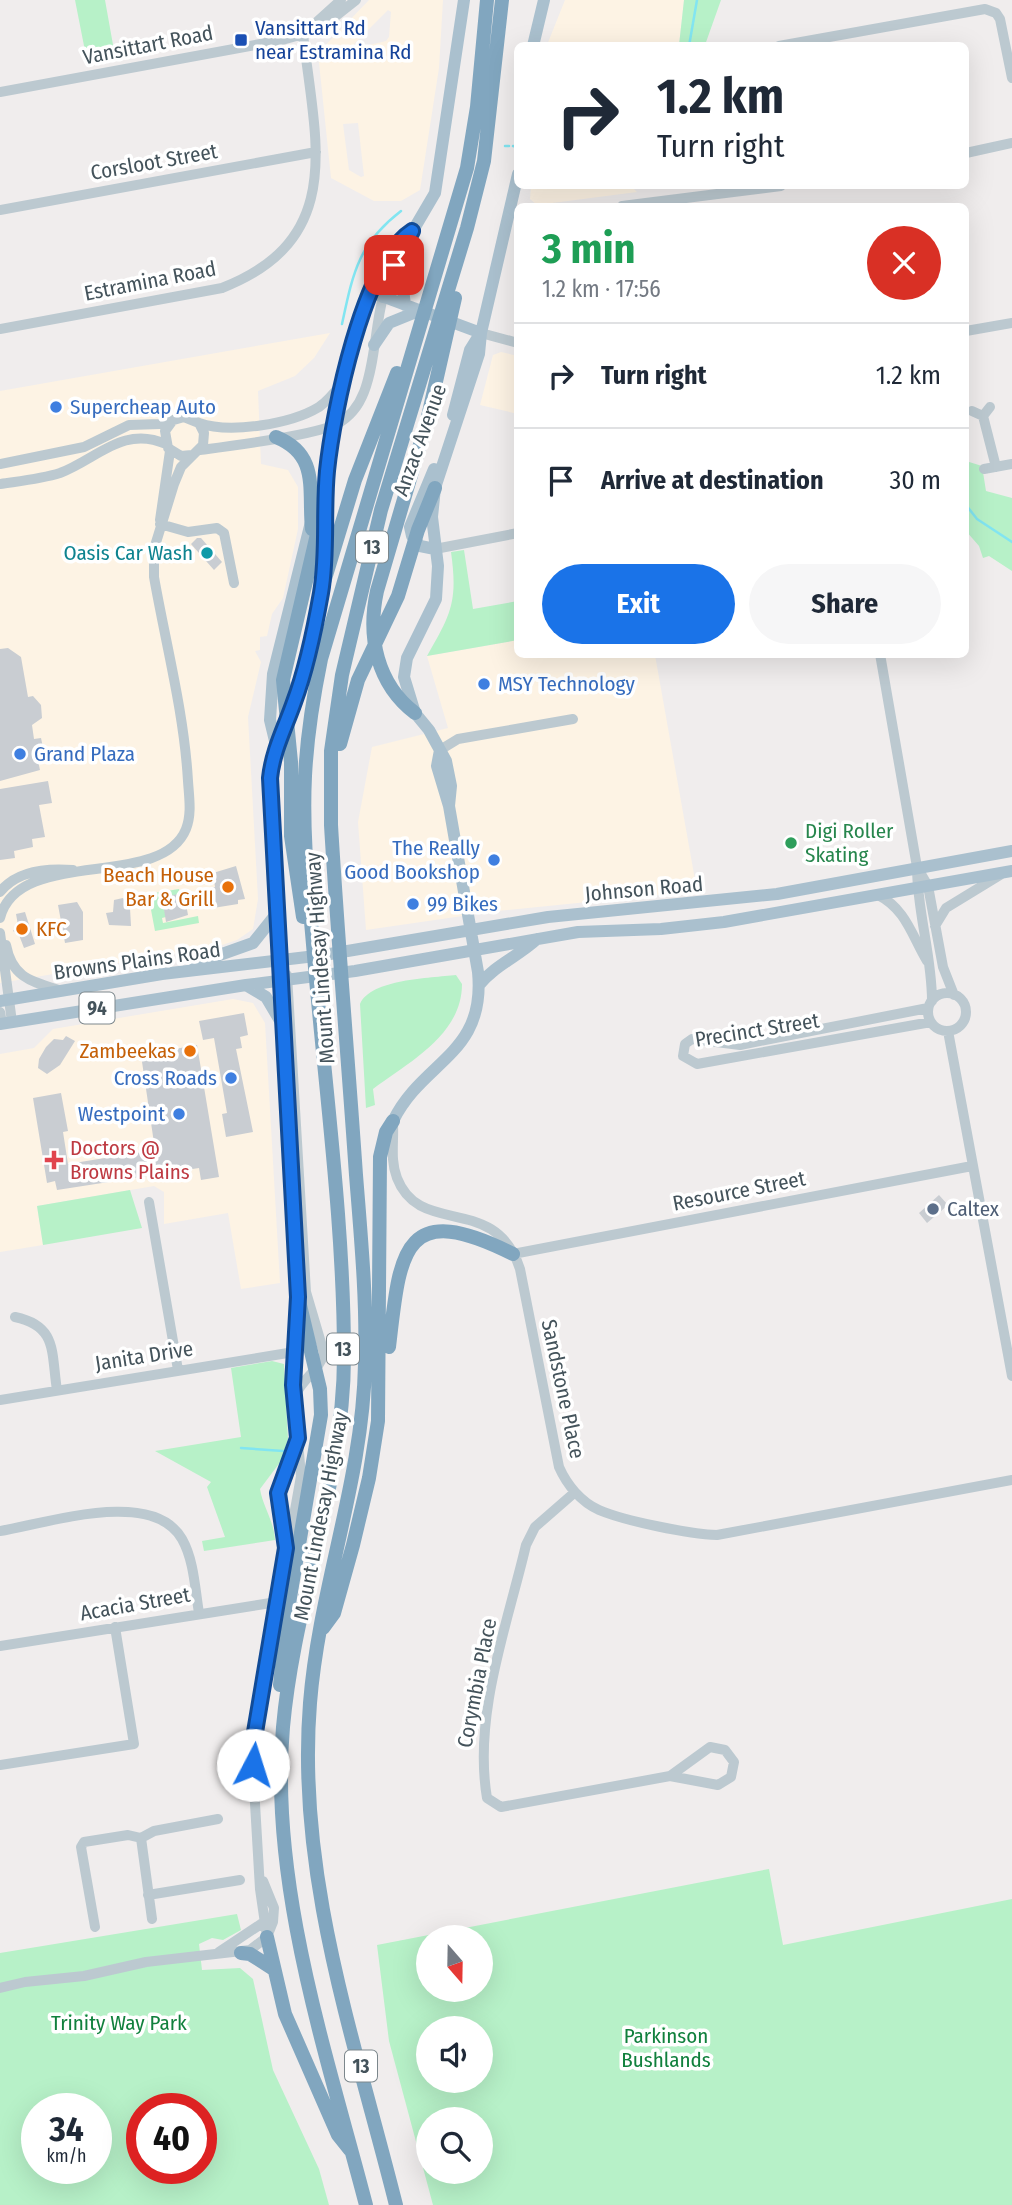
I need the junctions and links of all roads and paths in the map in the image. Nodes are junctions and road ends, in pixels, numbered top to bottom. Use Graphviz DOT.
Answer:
graph roads {
  1 [pos="341,0"];
  2 [pos="356,0"];
  3 [pos="455,0"];
  4 [pos="464,0"];
  5 [pos="487,0"];
  6 [pos="502,0"];
  7 [pos="544,0"];
  8 [pos="303,34"];
  9 [pos="457,42"];
  10 [pos="534,42"];
  11 [pos="801,42"];
  12 [pos="1012,78"];
  13 [pos="0,92"];
  14 [pos="1012,143"];
  15 [pos="316,152"];
  16 [pos="969,152"];
  17 [pos="756,189"];
  18 [pos="646,203"];
  19 [pos="0,210"];
  20 [pos="514,218"];
  21 [pos="412,231"];
  22 [pos="398,256"];
  23 [pos="370,292"];
  24 [pos="445,292"];
  25 [pos="383,297"];
  26 [pos="405,304"];
  27 [pos="421,310"];
  28 [pos="1012,323"];
  29 [pos="0,329"];
  30 [pos="969,330"];
  31 [pos="481,333"];
  32 [pos="415,342"];
  33 [pos="514,342"];
  34 [pos="374,345"];
  35 [pos="436,349"];
  36 [pos="344,381"];
  37 [pos="972,411"];
  38 [pos="173,420"];
  39 [pos="199,423"];
  40 [pos="334,425"];
  41 [pos="276,437"];
  42 [pos="168,447"];
  43 [pos="196,452"];
  44 [pos="0,464"];
  45 [pos="1012,464"];
  46 [pos="996,467"];
  47 [pos="984,469"];
  48 [pos="0,484"];
  49 [pos="435,488"];
  50 [pos="325,500"];
  51 [pos="311,522"];
  52 [pos="160,524"];
  53 [pos="514,535"];
  54 [pos="415,541"];
  55 [pos="315,547"];
  56 [pos="435,549"];
  57 [pos="234,583"];
  58 [pos="321,592"];
  59 [pos="881,658"];
  60 [pos="415,713"];
  61 [pos="573,719"];
  62 [pos="282,744"];
  63 [pos="440,750"];
  64 [pos="332,768"];
  65 [pos="1012,851"];
  66 [pos="917,867"];
  67 [pos="80,871"];
  68 [pos="1008,872"];
  69 [pos="922,887"];
  70 [pos="0,892"];
  71 [pos="878,895"];
  72 [pos="277,913"];
  73 [pos="0,918"];
  74 [pos="935,926"];
  75 [pos="470,929"];
  76 [pos="312,933"];
  77 [pos="0,935"];
  78 [pos="537,938"];
  79 [pos="474,948"];
  80 [pos="279,961"];
  81 [pos="931,967"];
  82 [pos="192,970"];
  83 [pos="284,980"];
  84 [pos="246,985"];
  85 [pos="479,985"];
  86 [pos="60,990"];
  87 [pos="954,995"];
  88 [pos="4,1000"];
  89 [pos="930,1005"];
  90 [pos="885,1017"];
  91 [pos="4,1020"];
  92 [pos="930,1022"];
  93 [pos="282,1025"];
  94 [pos="886,1029"];
  95 [pos="948,1031"];
  96 [pos="393,1121"];
  97 [pos="972,1166"];
  98 [pos="149,1202"];
  99 [pos="513,1254"];
  100 [pos="298,1297"];
  101 [pos="15,1317"];
  102 [pos="295,1352"];
  103 [pos="178,1370"];
  104 [pos="314,1370"];
  105 [pos="1012,1376"];
  106 [pos="57,1390"];
  107 [pos="296,1395"];
  108 [pos="380,1396"];
  109 [pos="0,1400"];
  110 [pos="298,1438"];
  111 [pos="1012,1480"];
  112 [pos="574,1493"];
  113 [pos="297,1497"];
  114 [pos="278,1503"];
  115 [pos="0,1531"];
  116 [pos="286,1548"];
  117 [pos="277,1602"];
  118 [pos="199,1613"];
  119 [pos="115,1627"];
  120 [pos="320,1632"];
  121 [pos="0,1646"];
  122 [pos="283,1727"];
  123 [pos="0,1765"];
  124 [pos="670,1776"];
  125 [pos="218,1819"];
  126 [pos="141,1838"];
  127 [pos="261,1877"];
  128 [pos="240,1880"];
  129 [pos="148,1895"];
  130 [pos="152,1919"];
  131 [pos="264,1922"];
  132 [pos="94,1927"];
  133 [pos="267,1937"];
  134 [pos="219,1952"];
  135 [pos="241,1953"];
  136 [pos="272,1968"];
  137 [pos="0,1988"];
  138 [pos="353,2154"];
  139 [pos="366,2205"];
  140 [pos="396,2205"];
  1 -- 8 [label="street"];
  2 -- 8 [label="street, Vansittart Road"];
  3 -- 9 [label="main road, Mount Lindesay Highway"];
  4 -- 9 [label="main road, Mount Lindesay Highway"];
  5 -- 24 [label="highway, Mount Lindesay Highway / 13"];
  6 -- 24 [label="highway, Mount Lindesay Highway / 13"];
  7 -- 10 [label="main road"];
  8 -- 13 [label="street, Vansittart Road"];
  8 -- 15 [label="street, Estramina Road"];
  9 -- 21 [label="main road, Mount Lindesay Highway"];
  11 -- 12 [label="street"];
  14 -- 16 [label="street"];
  15 -- 19 [label="street, Corsloot Street"];
  15 -- 29 [label="street, Estramina Road"];
  17 -- 18 [label="street"];
  20 -- 31 [label="main road, Anzac Avenue"];
  21 -- 22 [label="main road, Mount Lindesay Highway"];
  21 -- 23 [label="main road, Mount Lindesay Highway"];
  22 -- 25 [label="main road, Mount Lindesay Highway"];
  22 -- 26 [label="main road"];
  23 -- 25 [label="main road"];
  23 -- 36 [label="main road, Mount Lindesay Highway"];
  24 -- 32 [label="highway, Mount Lindesay Highway / 13"];
  24 -- 35 [label="highway, Mount Lindesay Highway / 13"];
  25 -- 26 [label="main road"];
  25 -- 34 [label="street, Mount Lindesay Highway"];
  26 -- 27 [label="main road"];
  27 -- 31 [label="main road"];
  27 -- 34 [label="main road"];
  28 -- 30 [label="street"];
  31 -- 33 [label="street"];
  31 -- 49 [label="main road, Anzac Avenue"];
  31 -- 54 [label="main road, Anzac Avenue"];
  32 -- 58 [label="highway"];
  32 -- 76 [label="highway, Mount Lindesay Highway / 13"];
  34 -- 40 [label="street, Mount Lindesay Highway"];
  35 -- 60 [label="highway"];
  35 -- 64 [label="highway, Mount Lindesay Highway / 13"];
  36 -- 39 [label="street"];
  36 -- 40 [label="main road, Mount Lindesay Highway"];
  37 -- 46 [label="street"];
  38 -- 39 [label="street"];
  38 -- 42 [label="street"];
  38 -- 44 [label="street"];
  39 -- 43 [label="street"];
  40 -- 41 [label="street"];
  40 -- 50 [label="main road, Mount Lindesay Highway"];
  41 -- 43 [label="street"];
  41 -- 51 [label="highway"];
  42 -- 43 [label="street"];
  42 -- 48 [label="street"];
  42 -- 52 [label="street"];
  43 -- 52 [label="street"];
  45 -- 46 [label="street"];
  46 -- 47 [label="street"];
  49 -- 54 [label="highway"];
  49 -- 56 [label="main road, Anzac Avenue"];
  50 -- 55 [label="highway"];
  50 -- 58 [label="main road, Mount Lindesay Highway"];
  51 -- 55 [label="highway"];
  51 -- 62 [label="main road"];
  52 -- 57 [label="street"];
  52 -- 67 [label="street"];
  53 -- 56 [label="street"];
  54 -- 56 [label="main road"];
  54 -- 64 [label="highway"];
  55 -- 62 [label="highway"];
  56 -- 60 [label="main road, Anzac Avenue"];
  58 -- 62 [label="main road, Mount Lindesay Highway"];
  59 -- 66 [label="street"];
  60 -- 63 [label="main road, Anzac Avenue"];
  61 -- 63 [label="street"];
  62 -- 72 [label="main road, Mount Lindesay Highway"];
  62 -- 76 [label="highway"];
  63 -- 75 [label="main road, Anzac Avenue"];
  64 -- 120 [label="highway, Mount Lindesay Highway / 13"];
  65 -- 66 [label="main road, Johnson Road"];
  66 -- 69 [label="street"];
  66 -- 75 [label="main road, Johnson Road"];
  67 -- 70 [label="street"];
  67 -- 73 [label="street"];
  68 -- 69 [label="main road, Johnson Road"];
  68 -- 74 [label="street"];
  69 -- 71 [label="main road, Johnson Road"];
  69 -- 74 [label="street"];
  69 -- 81 [label="street"];
  71 -- 78 [label="main road, Johnson Road"];
  71 -- 81 [label="street"];
  72 -- 80 [label="main road, Mount Lindesay Highway"];
  72 -- 82 [label="main road"];
  74 -- 87 [label="street"];
  75 -- 79 [label="main road"];
  75 -- 80 [label="main road, Johnson Road"];
  76 -- 122 [label="highway, Mount Lindesay Highway / 13"];
  77 -- 86 [label="street"];
  77 -- 88 [label="street"];
  78 -- 79 [label="main road, Johnson Road"];
  78 -- 85 [label="main road"];
  79 -- 83 [label="main road, Johnson Road"];
  79 -- 85 [label="main road"];
  80 -- 82 [label="main road, Browns Plains Road / 94"];
  80 -- 83 [label="main road, Mount Lindesay Highway"];
  81 -- 89 [label="street"];
  82 -- 86 [label="main road, Browns Plains Road / 94"];
  83 -- 84 [label="main road, Browns Plains Road / 94"];
  83 -- 93 [label="main road, Mount Lindesay Highway"];
  83 -- 104 [label="street, Mount Lindesay Highway"];
  84 -- 91 [label="main road, Browns Plains Road / 94"];
  84 -- 93 [label="main road"];
  85 -- 96 [label="main road"];
  86 -- 88 [label="main road, Browns Plains Road / 94"];
  87 -- 89 [label="street"];
  87 -- 95 [label="street"];
  88 -- 91 [label="street"];
  89 -- 90 [label="street, Precinct Street"];
  89 -- 92 [label="street"];
  90 -- 94 [label="street"];
  90 -- 94 [label="street, Precinct Street"];
  92 -- 94 [label="street, Precinct Street"];
  92 -- 95 [label="street"];
  93 -- 100 [label="main road, Mount Lindesay Highway"];
  95 -- 97 [label="street"];
  96 -- 99 [label="street, Sandstone Place"];
  96 -- 108 [label="highway"];
  97 -- 99 [label="street, Resource Street"];
  97 -- 105 [label="street"];
  98 -- 103 [label="street"];
  99 -- 108 [label="highway"];
  99 -- 112 [label="street, Sandstone Place"];
  100 -- 102 [label="street, Mount Lindesay Highway"];
  100 -- 104 [label="highway"];
  101 -- 106 [label="street"];
  102 -- 103 [label="street, Janita Drive"];
  102 -- 107 [label="street, Mount Lindesay Highway"];
  103 -- 106 [label="street, Janita Drive"];
  104 -- 107 [label="street, Mount Lindesay Highway"];
  104 -- 122 [label="highway"];
  106 -- 109 [label="street, Janita Drive"];
  107 -- 110 [label="street, Mount Lindesay Highway"];
  108 -- 120 [label="highway"];
  110 -- 113 [label="street, Mount Lindesay Highway"];
  110 -- 114 [label="street, Mount Lindesay Highway"];
  111 -- 112 [label="street"];
  112 -- 124 [label="street, Corymbia Place"];
  113 -- 114 [label="street"];
  113 -- 116 [label="street, Mount Lindesay Highway"];
  114 -- 116 [label="street, Mount Lindesay Highway"];
  115 -- 118 [label="street"];
  116 -- 117 [label="street, Mount Lindesay Highway"];
  117 -- 118 [label="street, Acacia Street"];
  117 -- 127 [label="street, Mount Lindesay Highway"];
  118 -- 119 [label="street, Acacia Street"];
  119 -- 121 [label="street, Acacia Street"];
  119 -- 123 [label="street"];
  120 -- 140 [label="highway, Mount Lindesay Highway / 13"];
  122 -- 138 [label="highway, Mount Lindesay Highway / 13"];
  124 -- 124 [label="street, Corymbia Place"];
  125 -- 126 [label="street"];
  126 -- 129 [label="street"];
  126 -- 132 [label="street"];
  127 -- 131 [label="street, Mount Lindesay Highway"];
  127 -- 133 [label="street, Mount Lindesay Highway"];
  128 -- 129 [label="street"];
  129 -- 130 [label="street"];
  131 -- 133 [label="street, Mount Lindesay Highway"];
  131 -- 134 [label="street"];
  133 -- 135 [label="street"];
  133 -- 136 [label="highway"];
  134 -- 135 [label="street"];
  134 -- 137 [label="street"];
  135 -- 136 [label="highway"];
  136 -- 138 [label="highway"];
  138 -- 139 [label="highway, 13"];
}
